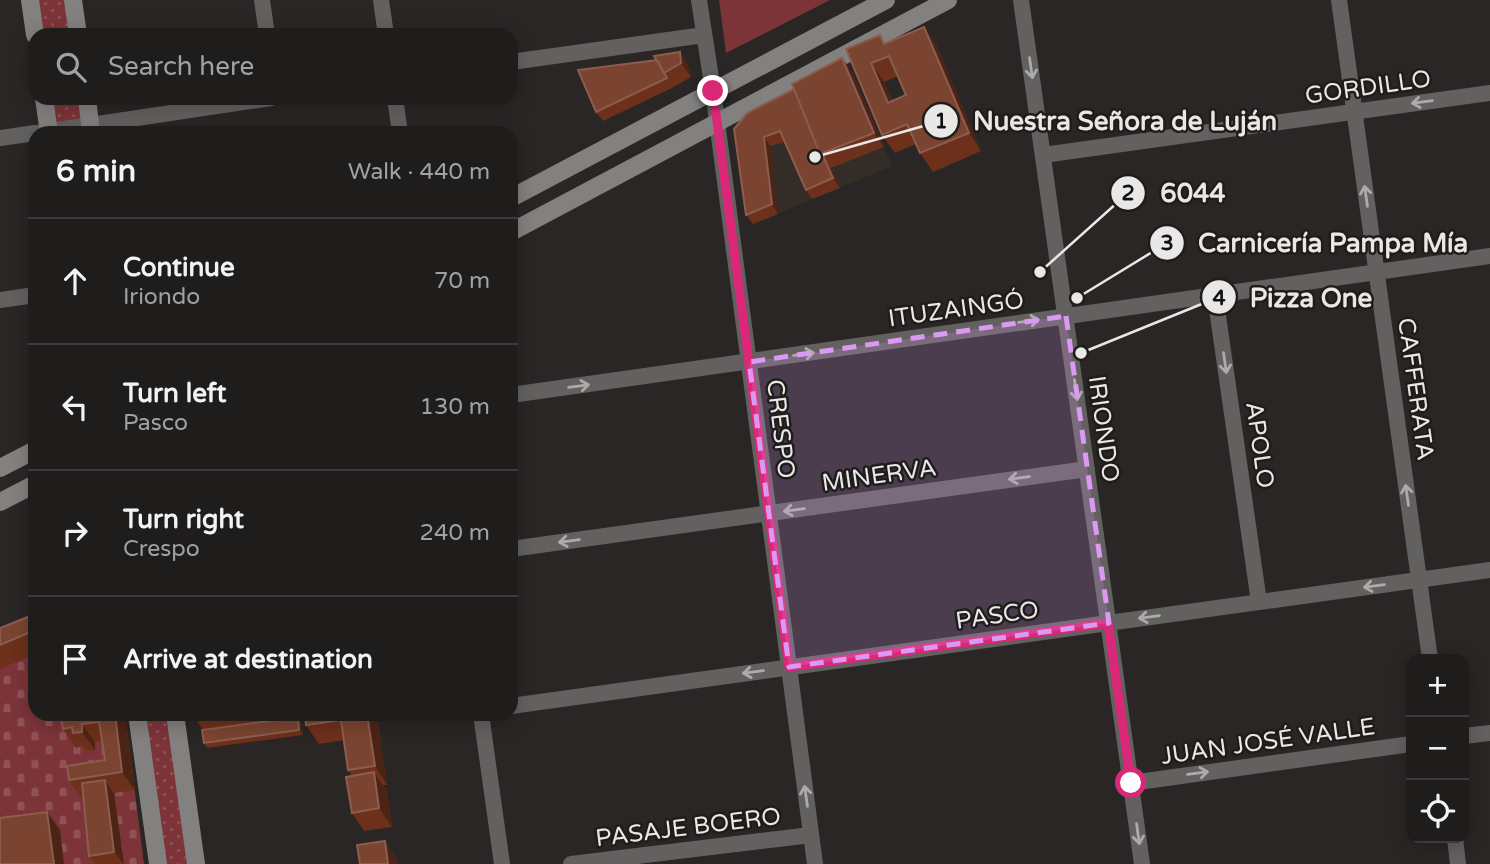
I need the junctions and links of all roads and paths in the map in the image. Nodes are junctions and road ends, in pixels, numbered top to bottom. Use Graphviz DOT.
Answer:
graph roads {
  1 [pos="30,0"];
  2 [pos="73,0"];
  3 [pos="262,0"];
  4 [pos="381,0"];
  5 [pos="699,0"];
  6 [pos="886,0"];
  7 [pos="948,0"];
  8 [pos="1021,0"];
  9 [pos="1339,0"];
  10 [pos="34,28"];
  11 [pos="77,28"];
  12 [pos="266,28"];
  13 [pos="385,28"];
  14 [pos="704,35"];
  15 [pos="518,61"];
  16 [pos="713,91"];
  17 [pos="1490,93"];
  18 [pos="44,105"];
  19 [pos="88,105"];
  20 [pos="232,105"];
  21 [pos="396,105"];
  22 [pos="1354,112"];
  23 [pos="717,123"];
  24 [pos="42,126"];
  25 [pos="90,126"];
  26 [pos="114,126"];
  27 [pos="399,126"];
  28 [pos="28,135"];
  29 [pos="0,138"];
  30 [pos="1044,155"];
  31 [pos="518,194"];
  32 [pos="518,228"];
  33 [pos="1490,256"];
  34 [pos="1376,272"];
  35 [pos="1215,295"];
  36 [pos="28,296"];
  37 [pos="0,300"];
  38 [pos="1066,316"];
  39 [pos="749,362"];
  40 [pos="518,394"];
  41 [pos="28,454"];
  42 [pos="0,468"];
  43 [pos="1087,468"];
  44 [pos="28,488"];
  45 [pos="0,502"];
  46 [pos="769,514"];
  47 [pos="518,548"];
  48 [pos="1490,570"];
  49 [pos="1419,580"];
  50 [pos="1259,602"];
  51 [pos="1108,623"];
  52 [pos="1429,654"];
  53 [pos="789,667"];
  54 [pos="518,705"];
  55 [pos="138,721"];
  56 [pos="176,721"];
  57 [pos="482,721"];
  58 [pos="1490,733"];
  59 [pos="1469,735"];
  60 [pos="1406,745"];
  61 [pos="1131,783"];
  62 [pos="811,835"];
  63 [pos="1456,843"];
  64 [pos="158,864"];
  65 [pos="196,864"];
  66 [pos="502,864"];
  67 [pos="571,864"];
  68 [pos="815,864"];
  69 [pos="1142,864"];
  70 [pos="1458,864"];
  1 -- 10 [label="main road"];
  2 -- 11 [label="main road"];
  3 -- 12 [label="street"];
  4 -- 13 [label="street"];
  5 -- 14 [label="street, CRESPO"];
  6 -- 16 [label="main road"];
  7 -- 23 [label="main road"];
  8 -- 30 [label="street, IRIONDO, one-way"];
  9 -- 22 [label="street, CAFFERATA"];
  14 -- 15 [label="street"];
  14 -- 16 [label="street, CRESPO"];
  16 -- 23 [label="street, CRESPO"];
  16 -- 31 [label="main road"];
  17 -- 22 [label="street, GORDILLO, one-way"];
  18 -- 24 [label="main road"];
  19 -- 25 [label="main road"];
  20 -- 26 [label="street"];
  21 -- 27 [label="street"];
  22 -- 30 [label="street, GORDILLO"];
  34 -- 22 [label="street, CAFFERATA, one-way"];
  23 -- 32 [label="main road"];
  23 -- 39 [label="street, CRESPO"];
  28 -- 29 [label="street"];
  30 -- 38 [label="street, IRIONDO"];
  33 -- 34 [label="street, ITUZAINGÓ"];
  34 -- 35 [label="street, ITUZAINGÓ"];
  49 -- 34 [label="street, CAFFERATA, one-way"];
  35 -- 38 [label="street, ITUZAINGÓ"];
  35 -- 50 [label="street, APOLO, one-way"];
  36 -- 37 [label="street"];
  39 -- 38 [label="street, ITUZAINGÓ, one-way"];
  38 -- 43 [label="street, IRIONDO, one-way"];
  40 -- 39 [label="street, ITUZAINGÓ, one-way"];
  39 -- 46 [label="street, CRESPO"];
  41 -- 42 [label="main road"];
  43 -- 46 [label="street, MINERVA, one-way"];
  43 -- 51 [label="street, IRIONDO"];
  44 -- 45 [label="main road"];
  46 -- 47 [label="street, MINERVA, one-way"];
  46 -- 53 [label="street, CRESPO"];
  48 -- 49 [label="street, PASCO"];
  49 -- 50 [label="street, PASCO, one-way"];
  49 -- 52 [label="street, CAFFERATA"];
  50 -- 51 [label="street, PASCO, one-way"];
  51 -- 53 [label="street, PASCO"];
  51 -- 61 [label="street, IRIONDO"];
  53 -- 54 [label="street, PASCO, one-way"];
  62 -- 53 [label="street, CRESPO, one-way"];
  55 -- 64 [label="main road"];
  56 -- 65 [label="main road"];
  57 -- 66 [label="street"];
  58 -- 59 [label="street"];
  61 -- 60 [label="street, JUAN JOSÉ VALLE, one-way"];
  61 -- 69 [label="street, IRIONDO, one-way"];
  62 -- 67 [label="street, PASAJE BOERO"];
  62 -- 68 [label="street, CRESPO"];
  63 -- 70 [label="street"];
}
